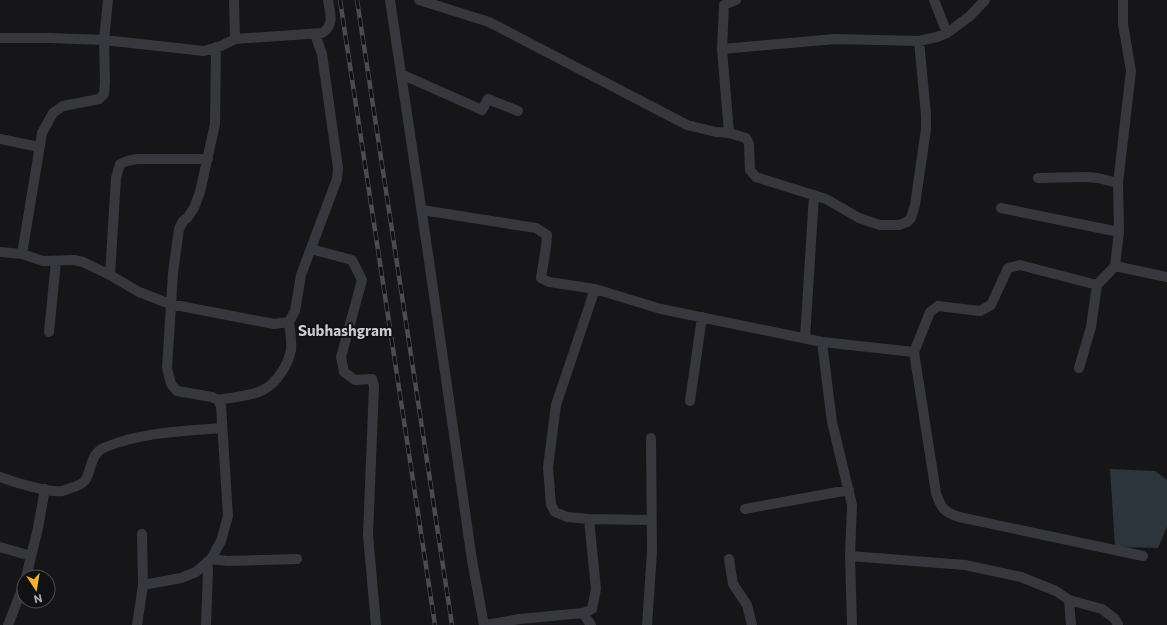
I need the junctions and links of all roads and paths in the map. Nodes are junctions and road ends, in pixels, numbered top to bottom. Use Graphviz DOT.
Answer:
graph roads {
  1 [pos="108,0"];
  2 [pos="234,0"];
  3 [pos="328,0"];
  4 [pos="390,0"];
  5 [pos="419,0"];
  6 [pos="736,0"];
  7 [pos="934,0"];
  8 [pos="985,0"];
  9 [pos="1123,0"];
  10 [pos="947,33"];
  11 [pos="315,34"];
  12 [pos="0,38"];
  13 [pos="235,39"];
  14 [pos="104,40"];
  15 [pos="919,41"];
  16 [pos="216,47"];
  17 [pos="722,49"];
  18 [pos="401,74"];
  19 [pos="518,112"];
  20 [pos="729,133"];
  21 [pos="0,139"];
  22 [pos="39,147"];
  23 [pos="208,159"];
  24 [pos="1038,178"];
  25 [pos="1118,183"];
  26 [pos="814,195"];
  27 [pos="1001,208"];
  28 [pos="422,210"];
  29 [pos="1119,232"];
  30 [pos="311,249"];
  31 [pos="0,252"];
  32 [pos="22,254"];
  33 [pos="56,261"];
  34 [pos="1115,266"];
  35 [pos="110,274"];
  36 [pos="1167,277"];
  37 [pos="1097,285"];
  38 [pos="595,289"];
  39 [pos="170,304"];
  40 [pos="702,318"];
  41 [pos="289,322"];
  42 [pos="49,332"];
  43 [pos="805,338"];
  44 [pos="822,342"];
  45 [pos="914,352"];
  46 [pos="1079,368"];
  47 [pos="218,400"];
  48 [pos="690,401"];
  49 [pos="222,428"];
  50 [pos="651,438"];
  51 [pos="0,477"];
  52 [pos="45,489"];
  53 [pos="849,490"];
  54 [pos="745,509"];
  55 [pos="589,519"];
  56 [pos="651,520"];
  57 [pos="142,534"];
  58 [pos="0,547"];
  59 [pos="31,556"];
  60 [pos="850,556"];
  61 [pos="1143,556"];
  62 [pos="298,559"];
  63 [pos="729,559"];
  64 [pos="209,560"];
  65 [pos="28,569"];
  66 [pos="143,585"];
  67 [pos="1070,600"];
  68 [pos="16,604"];
  69 [pos="583,613"];
  70 [pos="8,625"];
  71 [pos="137,625"];
  72 [pos="206,625"];
  73 [pos="376,625"];
  74 [pos="484,625"];
  75 [pos="591,625"];
  76 [pos="647,625"];
  77 [pos="752,625"];
  78 [pos="852,625"];
  79 [pos="1071,625"];
  80 [pos="1118,625"];
  1 -- 14 [label="street"];
  2 -- 13 [label="street"];
  3 -- 11 [label="street"];
  4 -- 18 [label="street"];
  5 -- 20 [label="street"];
  6 -- 17 [label="street"];
  7 -- 10 [label="street"];
  8 -- 10 [label="street"];
  9 -- 25 [label="street"];
  10 -- 15 [label="street"];
  11 -- 13 [label="street"];
  11 -- 30 [label="street"];
  12 -- 14 [label="street"];
  13 -- 16 [label="street"];
  14 -- 16 [label="street"];
  14 -- 22 [label="street"];
  15 -- 17 [label="street"];
  15 -- 26 [label="street"];
  16 -- 23 [label="street"];
  17 -- 20 [label="street"];
  18 -- 19 [label="street"];
  18 -- 28 [label="street"];
  20 -- 26 [label="street"];
  21 -- 22 [label="street"];
  22 -- 32 [label="street"];
  23 -- 35 [label="street"];
  23 -- 39 [label="street"];
  24 -- 25 [label="street"];
  25 -- 29 [label="street"];
  26 -- 43 [label="street"];
  27 -- 29 [label="street"];
  28 -- 38 [label="street"];
  28 -- 74 [label="street"];
  29 -- 34 [label="street"];
  30 -- 41 [label="street"];
  30 -- 73 [label="street"];
  31 -- 32 [label="street"];
  32 -- 33 [label="street"];
  33 -- 35 [label="street"];
  33 -- 42 [label="street"];
  34 -- 36 [label="street"];
  34 -- 37 [label="street"];
  35 -- 39 [label="street"];
  37 -- 45 [label="street"];
  37 -- 46 [label="street"];
  38 -- 40 [label="street"];
  38 -- 55 [label="street"];
  39 -- 41 [label="street"];
  39 -- 47 [label="street"];
  40 -- 43 [label="street"];
  40 -- 48 [label="street"];
  41 -- 47 [label="street"];
  43 -- 44 [label="street"];
  44 -- 45 [label="street"];
  44 -- 53 [label="street"];
  45 -- 61 [label="street"];
  47 -- 49 [label="street"];
  49 -- 52 [label="street"];
  49 -- 64 [label="street"];
  50 -- 56 [label="street"];
  51 -- 52 [label="street"];
  52 -- 59 [label="street"];
  53 -- 54 [label="street"];
  53 -- 60 [label="street"];
  55 -- 56 [label="street"];
  55 -- 69 [label="street"];
  56 -- 76 [label="street"];
  57 -- 66 [label="street"];
  58 -- 59 [label="street"];
  59 -- 65 [label="street"];
  60 -- 67 [label="street"];
  60 -- 78 [label="street"];
  62 -- 64 [label="street"];
  63 -- 77 [label="street"];
  64 -- 66 [label="street"];
  64 -- 72 [label="street"];
  66 -- 71 [label="street"];
  67 -- 79 [label="street"];
  67 -- 80 [label="street"];
  68 -- 70 [label="street"];
  69 -- 74 [label="street"];
  69 -- 75 [label="street"];
}
